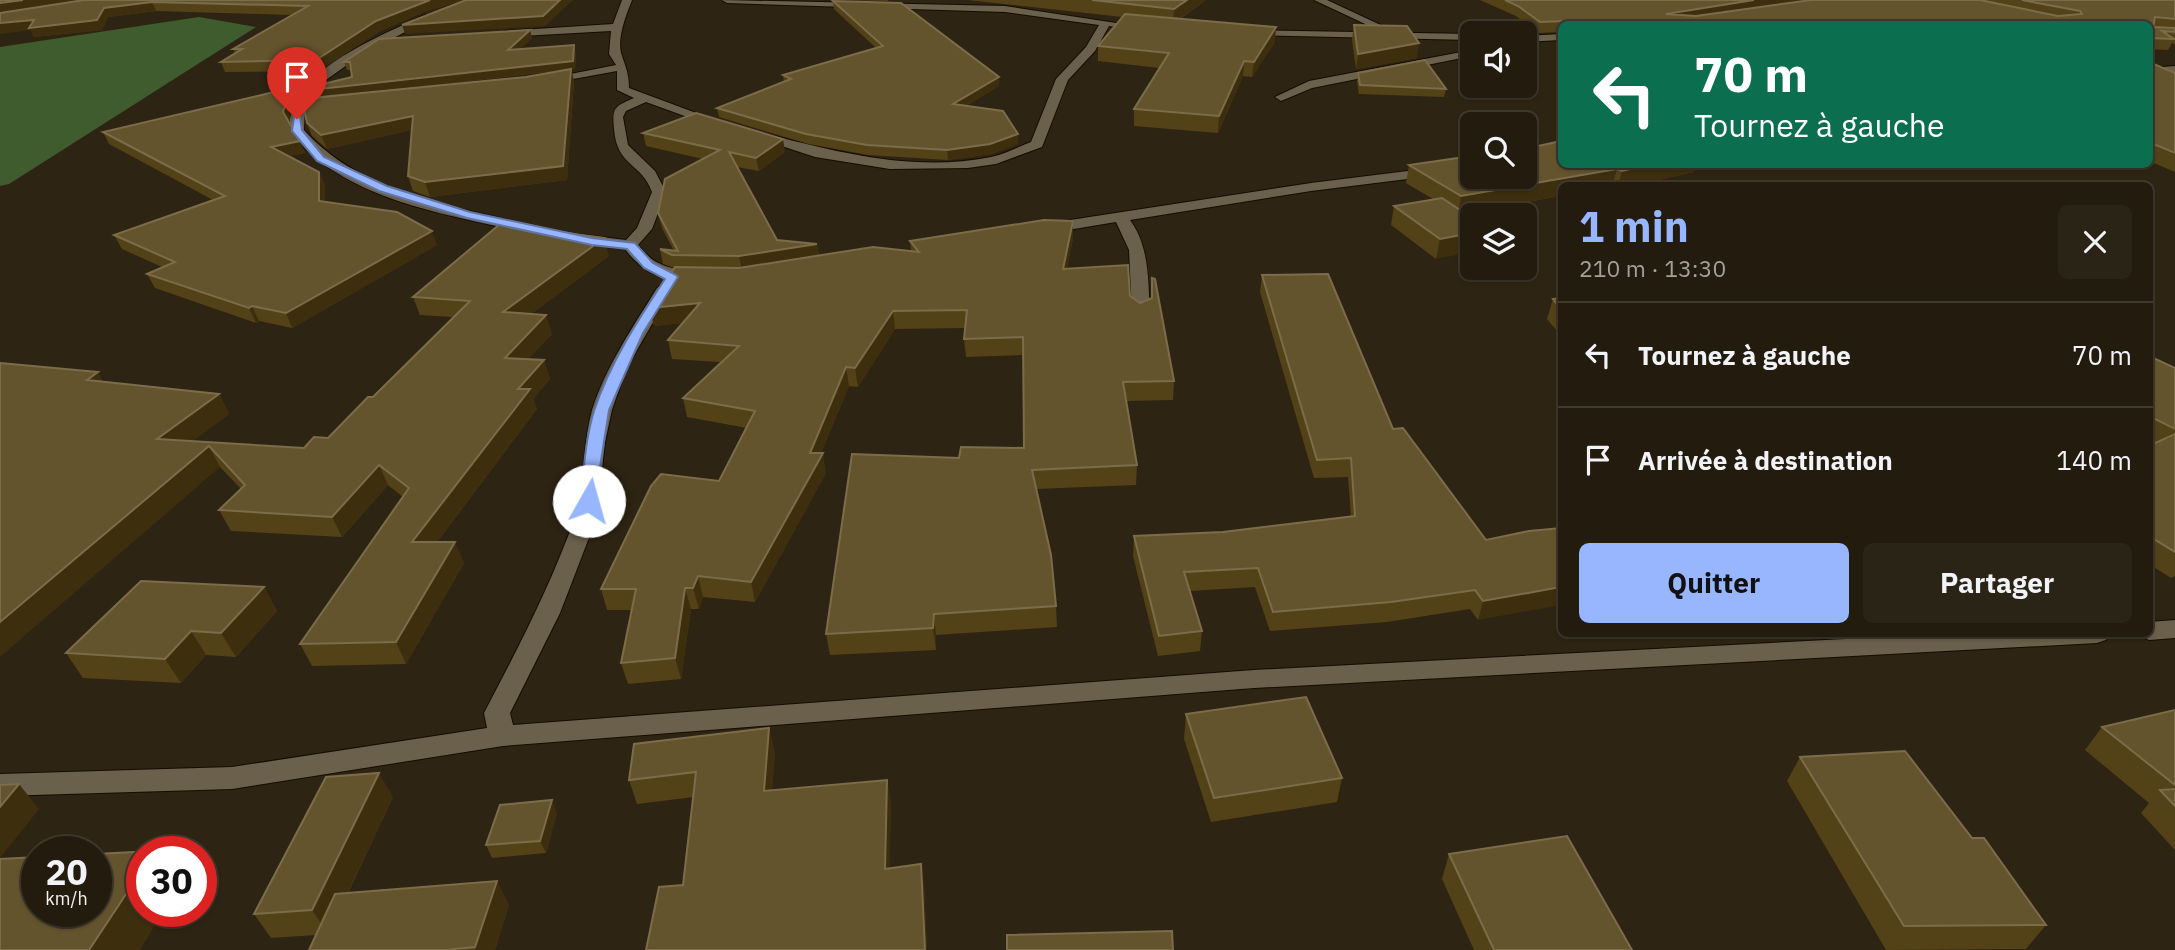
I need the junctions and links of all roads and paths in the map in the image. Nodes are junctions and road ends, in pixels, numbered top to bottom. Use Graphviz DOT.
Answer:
graph roads {
  1 [pos="627,0"];
  2 [pos="727,0"];
  3 [pos="1319,0"];
  4 [pos="832,1"];
  5 [pos="444,10"];
  6 [pos="1105,23"];
  7 [pos="617,27"];
  8 [pos="1161,29"];
  9 [pos="1233,33"];
  10 [pos="497,35"];
  11 [pos="1401,35"];
  12 [pos="1460,37"];
  13 [pos="1558,37"];
  14 [pos="1537,38"];
  15 [pos="403,41"];
  16 [pos="376,43"];
  17 [pos="1460,55"];
  18 [pos="623,67"];
  19 [pos="2175,70"];
  20 [pos="2153,72"];
  21 [pos="529,83"];
  22 [pos="1281,97"];
  23 [pos="645,98"];
  24 [pos="321,104"];
  25 [pos="297,107"];
  26 [pos="1460,169"];
  27 [pos="1119,216"];
  28 [pos="1031,232"];
  29 [pos="631,245"];
  30 [pos="672,277"];
  31 [pos="719,278"];
  32 [pos="1140,314"];
  33 [pos="2175,629"];
  34 [pos="2153,631"];
  35 [pos="2041,637"];
  36 [pos="503,736"];
  37 [pos="0,785"];
  1 -- 7 [label="street"];
  2 -- 4 [label="street"];
  3 -- 11 [label="street"];
  4 -- 6 [label="street"];
  5 -- 16 [label="street"];
  6 -- 8 [label="street"];
  6 -- 23 [label="street"];
  7 -- 10 [label="street"];
  7 -- 18 [label="street"];
  9 -- 11 [label="street"];
  11 -- 12 [label="street"];
  13 -- 14 [label="street"];
  15 -- 16 [label="street"];
  16 -- 25 [label="street"];
  17 -- 22 [label="street"];
  18 -- 21 [label="street"];
  18 -- 23 [label="street"];
  19 -- 20 [label="street"];
  23 -- 29 [label="street"];
  24 -- 25 [label="street"];
  25 -- 29 [label="street"];
  26 -- 27 [label="street"];
  27 -- 28 [label="street"];
  27 -- 32 [label="street"];
  29 -- 30 [label="street"];
  30 -- 31 [label="street"];
  30 -- 36 [label="street"];
  33 -- 34 [label="street"];
  35 -- 36 [label="street"];
  36 -- 37 [label="street"];
}
